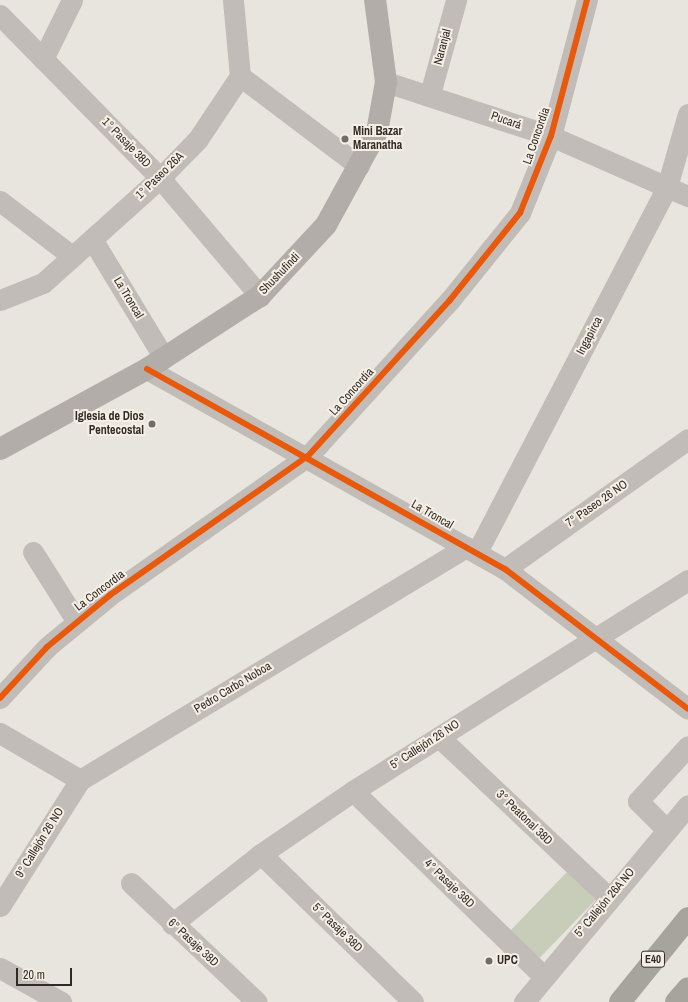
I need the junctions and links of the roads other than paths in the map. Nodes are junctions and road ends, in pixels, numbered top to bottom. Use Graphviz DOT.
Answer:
graph roads {
  1 [pos="72,0"];
  2 [pos="233,0"];
  3 [pos="375,0"];
  4 [pos="456,0"];
  5 [pos="587,0"];
  6 [pos="0,15"];
  7 [pos="43,59"];
  8 [pos="240,76"];
  9 [pos="386,82"];
  10 [pos="430,94"];
  11 [pos="688,114"];
  12 [pos="551,136"];
  13 [pos="359,166"];
  14 [pos="160,178"];
  15 [pos="667,187"];
  16 [pos="688,196"];
  17 [pos="0,201"];
  18 [pos="92,239"];
  19 [pos="72,256"];
  20 [pos="260,296"];
  21 [pos="0,300"];
  22 [pos="155,363"];
  23 [pos="688,439"];
  24 [pos="0,449"];
  25 [pos="308,456"];
  26 [pos="472,550"];
  27 [pos="33,552"];
  28 [pos="505,569"];
  29 [pos="688,580"];
  30 [pos="77,622"];
  31 [pos="595,637"];
  32 [pos="0,698"];
  33 [pos="688,709"];
  34 [pos="0,734"];
  35 [pos="439,737"];
  36 [pos="688,746"];
  37 [pos="80,780"];
  38 [pos="353,791"];
  39 [pos="688,805"];
  40 [pos="667,830"];
  41 [pos="261,854"];
  42 [pos="131,882"];
  43 [pos="609,898"];
  44 [pos="0,906"];
  45 [pos="688,918"];
  46 [pos="172,924"];
  47 [pos="0,968"];
  48 [pos="544,977"];
  49 [pos="688,988"];
  50 [pos="60,1002"];
  51 [pos="257,1002"];
  52 [pos="413,1002"];
  53 [pos="524,1002"];
  54 [pos="620,1002"];
  55 [pos="676,1002"];
  1 -- 7 [label="street"];
  2 -- 8 [label="street"];
  3 -- 9 [label="street, Shushufindi"];
  4 -- 10 [label="street, Naranjal"];
  5 -- 12 [label="street, La Concordia"];
  6 -- 7 [label="street, 1° Pasaje 38D"];
  7 -- 14 [label="street, 1° Pasaje 38D"];
  8 -- 13 [label="street"];
  8 -- 14 [label="street, 1° Paseo 26A"];
  9 -- 10 [label="street, Pucará"];
  9 -- 13 [label="street, Shushufindi"];
  10 -- 12 [label="street, Pucará"];
  11 -- 15 [label="street, Ingapirca"];
  12 -- 15 [label="street, Pucará"];
  12 -- 25 [label="street, La Concordia"];
  13 -- 20 [label="street, Shushufindi"];
  14 -- 18 [label="street, 1° Paseo 26A"];
  14 -- 20 [label="street, 1° Pasaje 38D"];
  15 -- 16 [label="street, Pucará"];
  15 -- 26 [label="street, Ingapirca"];
  17 -- 19 [label="street"];
  18 -- 19 [label="street, 1° Paseo 26A"];
  18 -- 22 [label="street, La Troncal"];
  19 -- 21 [label="street, 1° Paseo 26A"];
  20 -- 22 [label="street, Shushufindi"];
  22 -- 24 [label="street, Shushufindi"];
  22 -- 25 [label="street, La Troncal"];
  23 -- 28 [label="street, 7° Paseo 26 NO"];
  25 -- 26 [label="street, La Troncal"];
  25 -- 30 [label="street, La Concordia"];
  26 -- 28 [label="street, La Troncal"];
  26 -- 37 [label="street, Pedro Carbo Noboa"];
  27 -- 30 [label="street"];
  28 -- 31 [label="street, La Troncal"];
  29 -- 31 [label="street, 5° Callejón 26 NO"];
  30 -- 32 [label="street, La Concordia"];
  31 -- 33 [label="street, La Troncal"];
  31 -- 35 [label="street, 5° Callejón 26 NO"];
  34 -- 37 [label="street"];
  35 -- 38 [label="street, 5° Callejón 26 NO"];
  35 -- 43 [label="street, 3° Peatonal 38D"];
  36 -- 40 [label="street"];
  37 -- 44 [label="street, 9° Callejón 26 NO"];
  38 -- 41 [label="street, 5° Callejón 26 NO"];
  38 -- 48 [label="street, 4° Pasaje 38D"];
  39 -- 40 [label="street, 5° Callejón 26A NO"];
  40 -- 43 [label="street, 5° Callejón 26A NO"];
  41 -- 46 [label="street, 5° Callejón 26 NO"];
  41 -- 52 [label="street, 5° Pasaje 38D"];
  42 -- 46 [label="street, 6° Pasaje 38D"];
  43 -- 48 [label="street, 5° Callejón 26A NO"];
  45 -- 54 [label="highway, E40"];
  46 -- 51 [label="street, 6° Pasaje 38D"];
  47 -- 50 [label="street"];
  48 -- 53 [label="street, 5° Callejón 26A NO"];
  49 -- 55 [label="highway"];
}
